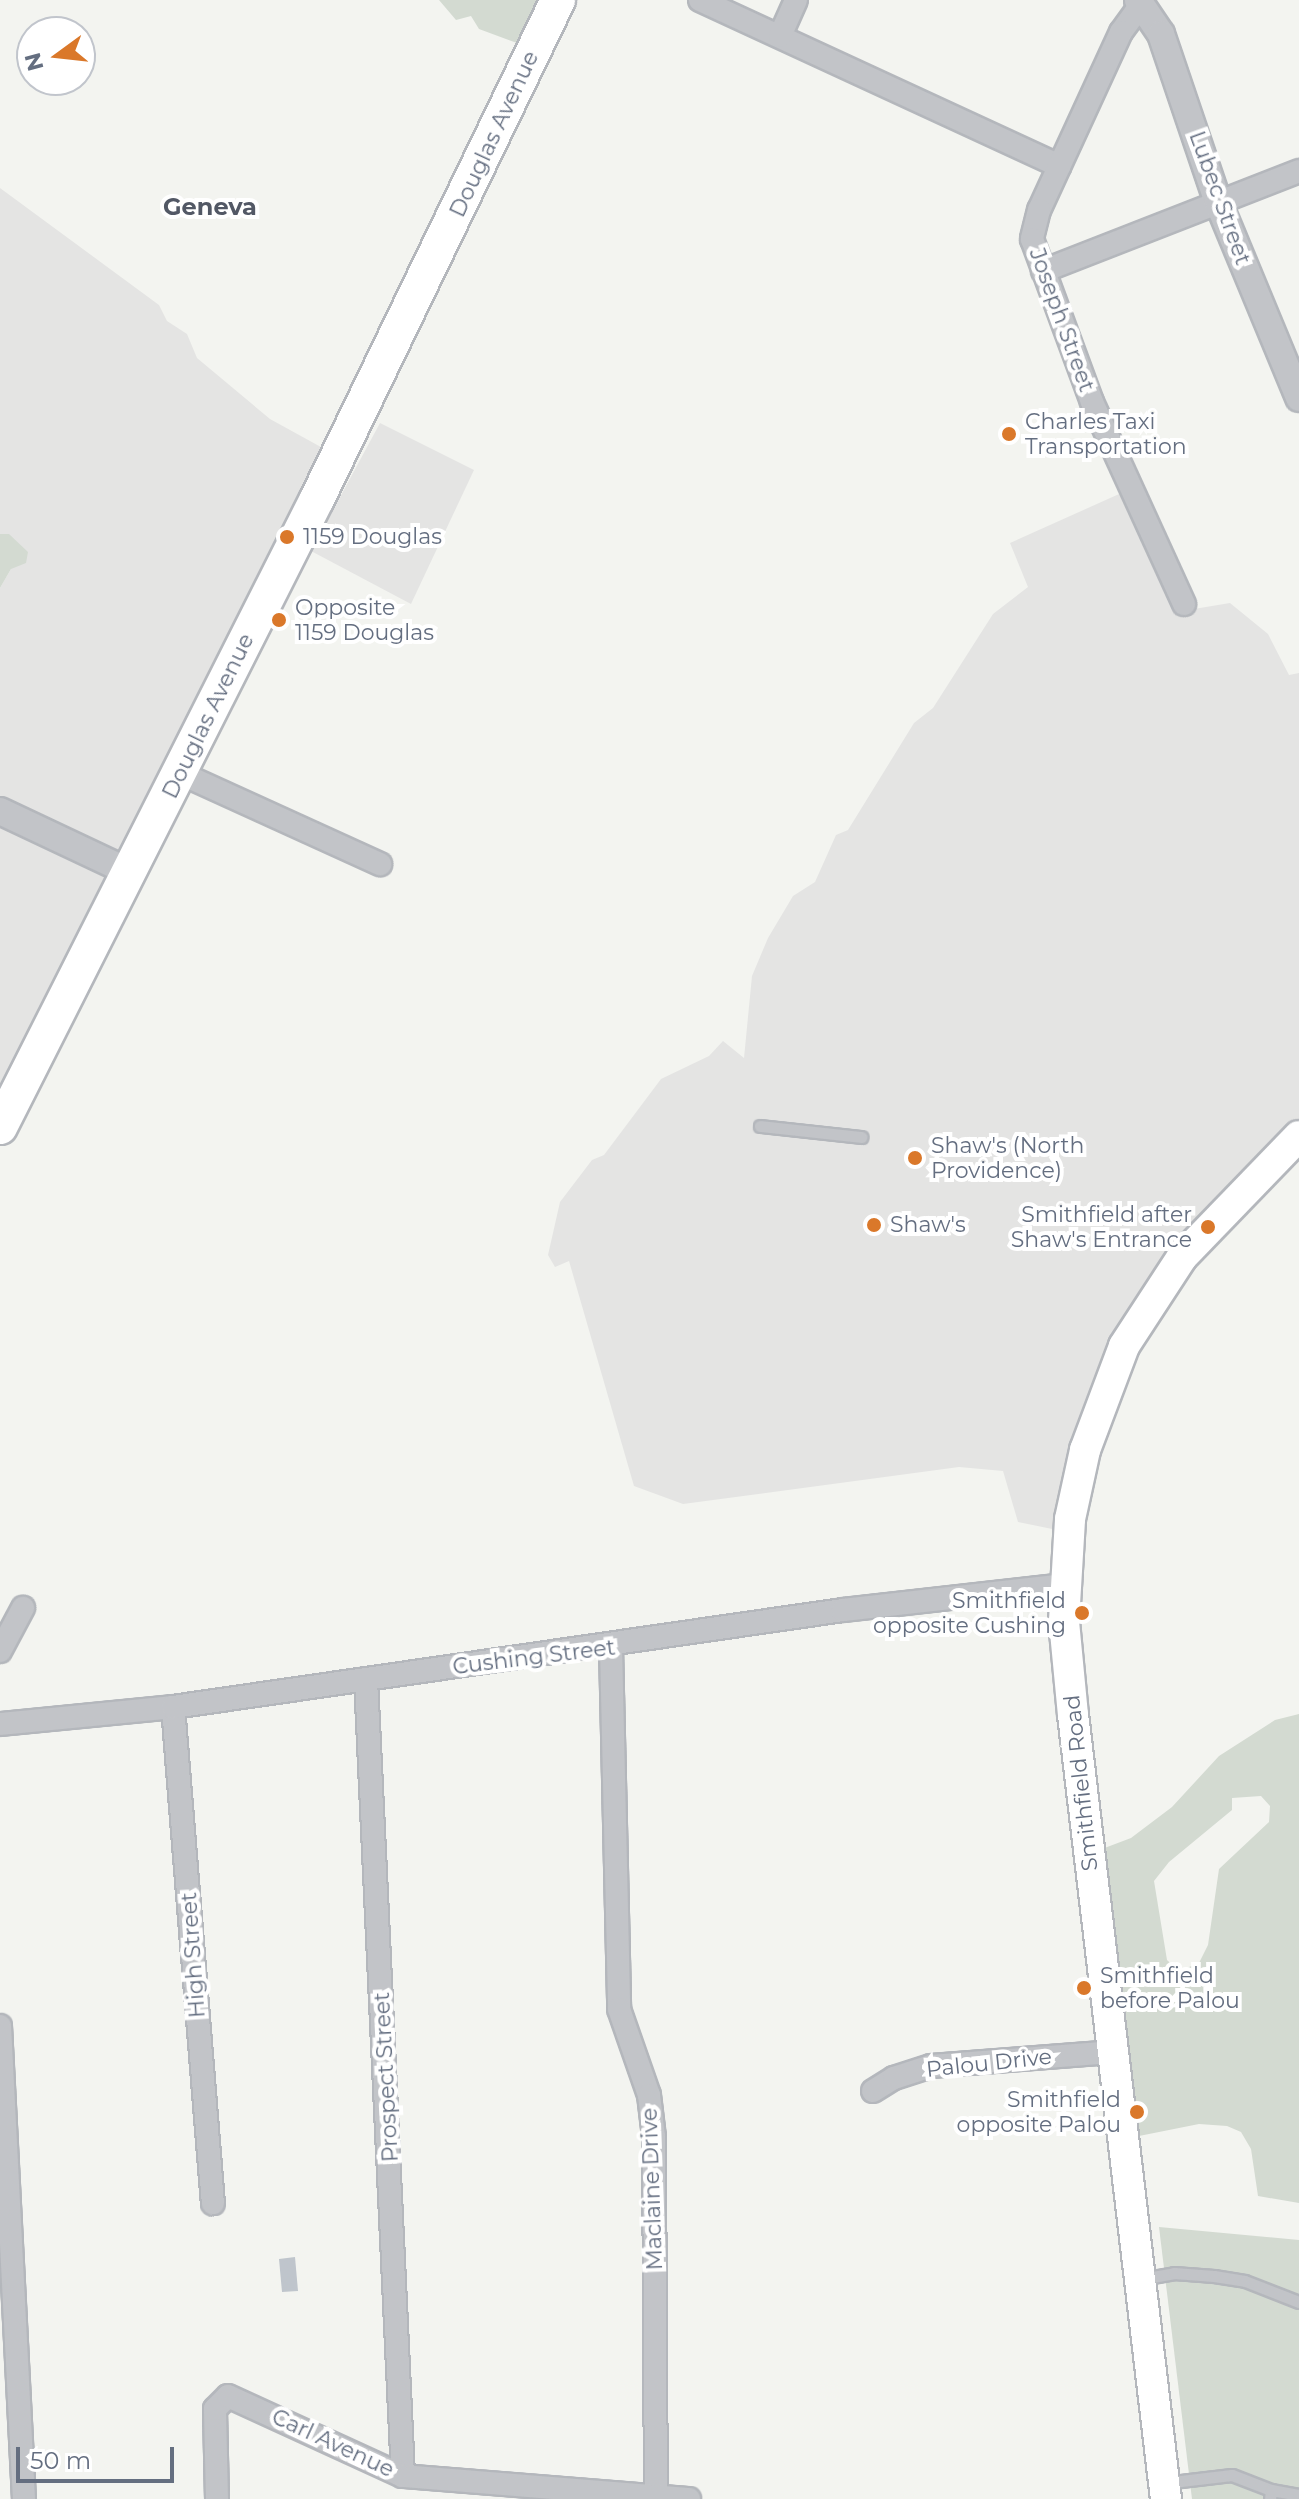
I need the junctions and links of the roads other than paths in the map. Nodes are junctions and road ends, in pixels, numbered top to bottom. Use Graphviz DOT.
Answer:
graph roads {
  1 [pos="558,0"];
  2 [pos="700,0"];
  3 [pos="796,0"];
  4 [pos="1139,3"];
  5 [pos="780,36"];
  6 [pos="1059,166"];
  7 [pos="1299,171"];
  8 [pos="1218,202"];
  9 [pos="1043,271"];
  10 [pos="1299,398"];
  11 [pos="1184,604"];
  12 [pos="180,773"];
  13 [pos="0,811"];
  14 [pos="380,864"];
  15 [pos="129,872"];
  16 [pos="760,1126"];
  17 [pos="0,1127"];
  18 [pos="1299,1136"];
  19 [pos="861,1137"];
  20 [pos="1066,1585"];
  21 [pos="23,1608"];
  22 [pos="611,1647"];
  23 [pos="0,1651"];
  24 [pos="366,1679"];
  25 [pos="173,1707"];
  26 [pos="0,1724"];
  27 [pos="0,2026"];
  28 [pos="1111,2052"];
  29 [pos="873,2091"];
  30 [pos="213,2203"];
  31 [pos="1138,2279"];
  32 [pos="5,2287"];
  33 [pos="1299,2302"];
  34 [pos="403,2476"];
  35 [pos="1164,2491"];
  36 [pos="1270,2495"];
  37 [pos="1299,2495"];
  38 [pos="656,2496"];
  39 [pos="24,2499"];
  40 [pos="217,2499"];
  41 [pos="689,2499"];
  1 -- 12 [label="main road, Douglas Avenue"];
  2 -- 5 [label="street"];
  3 -- 5 [label="street"];
  4 -- 6 [label="street, Joseph Street"];
  4 -- 8 [label="street, Lubec Street"];
  5 -- 6 [label="street"];
  6 -- 9 [label="street, Joseph Street"];
  7 -- 8 [label="street"];
  8 -- 9 [label="street"];
  8 -- 10 [label="street, Lubec Street"];
  9 -- 11 [label="street, Joseph Street"];
  12 -- 14 [label="street"];
  12 -- 15 [label="main road, Douglas Avenue"];
  13 -- 15 [label="street"];
  15 -- 17 [label="main road, Douglas Avenue"];
  16 -- 19 [label="lane"];
  18 -- 20 [label="main road, Smithfield Road"];
  20 -- 22 [label="street, Cushing Street"];
  20 -- 28 [label="main road, Smithfield Road"];
  21 -- 23 [label="street"];
  22 -- 24 [label="street, Cushing Street"];
  22 -- 38 [label="street, Maclaine Drive"];
  24 -- 25 [label="street, Cushing Street"];
  24 -- 34 [label="street, Prospect Street"];
  25 -- 26 [label="street, Cushing Street"];
  25 -- 30 [label="street, High Street"];
  27 -- 32 [label="street"];
  28 -- 29 [label="street, Palou Drive"];
  28 -- 31 [label="main road, Smithfield Road"];
  31 -- 33 [label="lane"];
  31 -- 35 [label="main road, Smithfield Road"];
  32 -- 39 [label="street"];
  34 -- 38 [label="street, Carl Avenue"];
  34 -- 40 [label="street, Carl Avenue"];
  35 -- 36 [label="lane"];
  36 -- 37 [label="lane"];
  38 -- 41 [label="street, Carl Avenue"];
}
